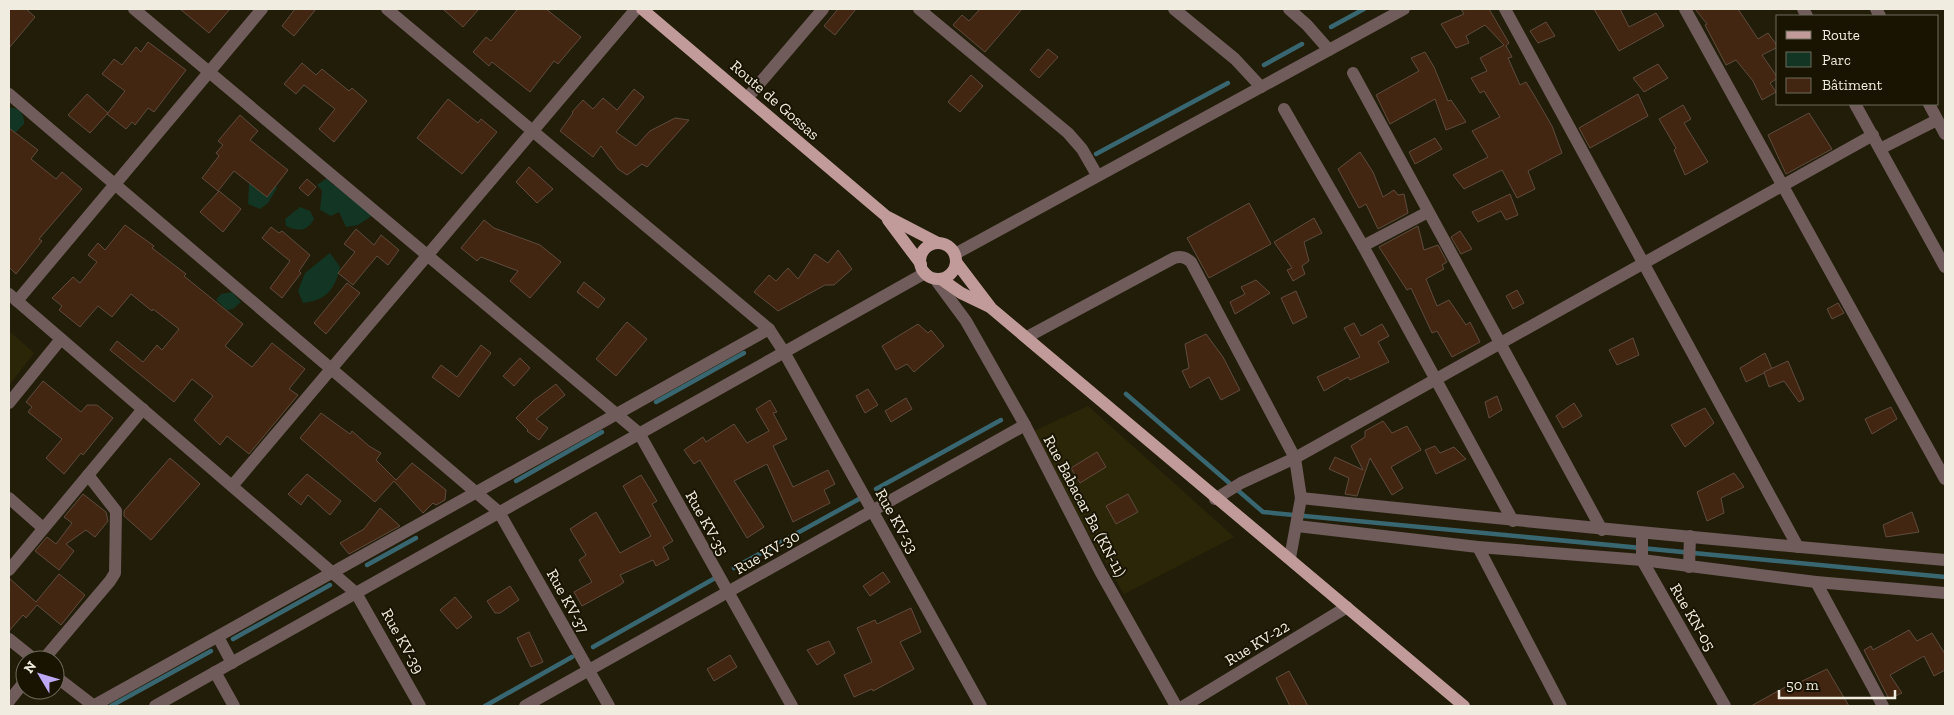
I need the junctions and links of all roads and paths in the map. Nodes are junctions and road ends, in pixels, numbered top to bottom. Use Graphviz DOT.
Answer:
graph roads {
  1 [pos="134,9"];
  2 [pos="262,9"];
  3 [pos="386,9"];
  4 [pos="636,9"];
  5 [pos="642,9"];
  6 [pos="823,9"];
  7 [pos="919,9"];
  8 [pos="1174,9"];
  9 [pos="1289,9"];
  10 [pos="1404,9"];
  11 [pos="1505,9"];
  12 [pos="1685,9"];
  13 [pos="1329,50"];
  14 [pos="209,72"];
  15 [pos="1352,73"];
  16 [pos="1262,87"];
  17 [pos="9,94"];
  18 [pos="748,97"];
  19 [pos="1856,105"];
  20 [pos="1930,105"];
  21 [pos="1284,109"];
  22 [pos="1938,120"];
  23 [pos="531,131"];
  24 [pos="1945,134"];
  25 [pos="1873,135"];
  26 [pos="1880,149"];
  27 [pos="1097,175"];
  28 [pos="114,184"];
  29 [pos="1782,186"];
  30 [pos="1428,212"];
  31 [pos="886,216"];
  32 [pos="938,243"];
  33 [pos="1363,246"];
  34 [pos="427,255"];
  35 [pos="955,258"];
  36 [pos="1644,262"];
  37 [pos="1945,267"];
  38 [pos="930,274"];
  39 [pos="961,293"];
  40 [pos="13,298"];
  41 [pos="991,308"];
  42 [pos="966,321"];
  43 [pos="769,329"];
  44 [pos="1027,337"];
  45 [pos="61,339"];
  46 [pos="1500,342"];
  47 [pos="784,352"];
  48 [pos="331,369"];
  49 [pos="1435,379"];
  50 [pos="9,403"];
  51 [pos="143,410"];
  52 [pos="616,415"];
  53 [pos="1025,425"];
  54 [pos="639,434"];
  55 [pos="1295,458"];
  56 [pos="88,475"];
  57 [pos="1945,479"];
  58 [pos="232,486"];
  59 [pos="477,492"];
  60 [pos="1220,496"];
  61 [pos="9,498"];
  62 [pos="1300,501"];
  63 [pos="873,511"];
  64 [pos="499,512"];
  65 [pos="1513,521"];
  66 [pos="1298,523"];
  67 [pos="44,528"];
  68 [pos="1602,530"];
  69 [pos="1690,541"];
  70 [pos="1478,547"];
  71 [pos="1798,547"];
  72 [pos="1641,548"];
  73 [pos="1290,558"];
  74 [pos="1945,560"];
  75 [pos="1689,564"];
  76 [pos="9,570"];
  77 [pos="334,572"];
  78 [pos="1816,582"];
  79 [pos="356,593"];
  80 [pos="728,593"];
  81 [pos="1945,593"];
  82 [pos="1347,607"];
  83 [pos="218,637"];
  84 [pos="9,639"];
  85 [pos="23,650"];
  86 [pos="51,650"];
  87 [pos="232,663"];
  88 [pos="589,671"];
  89 [pos="215,672"];
  90 [pos="65,684"];
  91 [pos="94,706"];
  92 [pos="155,706"];
  93 [pos="234,706"];
  94 [pos="420,706"];
  95 [pos="525,706"];
  96 [pos="608,706"];
  97 [pos="792,706"];
  98 [pos="981,706"];
  99 [pos="1176,706"];
  100 [pos="1184,706"];
  101 [pos="1464,706"];
  102 [pos="1561,706"];
  103 [pos="1725,706"];
  104 [pos="1883,706"];
  1 -- 14 [label="street"];
  2 -- 14 [label="street"];
  3 -- 23 [label="street, Rue KV-33"];
  4 -- 23 [label="street"];
  5 -- 18 [label="main road, Route de Gossas"];
  6 -- 18 [label="street"];
  7 -- 27 [label="street"];
  8 -- 16 [label="street"];
  9 -- 13 [label="street"];
  10 -- 13 [label="street"];
  11 -- 36 [label="street"];
  12 -- 29 [label="street"];
  13 -- 16 [label="street"];
  14 -- 28 [label="street"];
  14 -- 34 [label="street"];
  15 -- 30 [label="street"];
  16 -- 27 [label="street"];
  17 -- 28 [label="street, Rue KV-37"];
  18 -- 31 [label="main road, Route de Gossas"];
  19 -- 25 [label="street"];
  20 -- 22 [label="street"];
  21 -- 33 [label="street"];
  22 -- 24 [label="street"];
  22 -- 26 [label="street"];
  23 -- 34 [label="street"];
  23 -- 43 [label="street, Rue KV-33"];
  25 -- 26 [label="street"];
  25 -- 29 [label="street"];
  26 -- 37 [label="street"];
  27 -- 35 [label="street"];
  28 -- 40 [label="street"];
  28 -- 48 [label="street, Rue KV-37"];
  29 -- 36 [label="street"];
  29 -- 57 [label="street"];
  30 -- 33 [label="street"];
  30 -- 46 [label="street"];
  31 -- 32 [label="main road"];
  31 -- 38 [label="main road"];
  32 -- 35 [label="main road"];
  32 -- 38 [label="main road"];
  33 -- 49 [label="street"];
  34 -- 48 [label="street"];
  34 -- 52 [label="street"];
  35 -- 38 [label="main road"];
  35 -- 41 [label="main road"];
  36 -- 46 [label="street"];
  36 -- 71 [label="street"];
  38 -- 39 [label="main road"];
  38 -- 42 [label="street"];
  38 -- 47 [label="street"];
  39 -- 41 [label="main road"];
  39 -- 42 [label="street"];
  40 -- 45 [label="street, Rue KV-39"];
  41 -- 44 [label="main road"];
  42 -- 53 [label="street, Rue Babacar Ba (KN-11)"];
  43 -- 47 [label="street, Rue KV-33"];
  43 -- 52 [label="street"];
  44 -- 55 [label="street"];
  44 -- 60 [label="main road"];
  45 -- 50 [label="street"];
  45 -- 51 [label="street, Rue KV-39"];
  46 -- 49 [label="street"];
  46 -- 68 [label="street"];
  47 -- 54 [label="street"];
  47 -- 63 [label="street, Rue KV-33"];
  48 -- 58 [label="street"];
  48 -- 59 [label="street, Rue KV-37"];
  49 -- 55 [label="street"];
  49 -- 65 [label="street"];
  51 -- 56 [label="street"];
  51 -- 58 [label="street, Rue KV-39"];
  52 -- 54 [label="street"];
  52 -- 59 [label="street"];
  53 -- 63 [label="street, Rue KV-30"];
  53 -- 99 [label="street, Rue Babacar Ba (KN-11)"];
  54 -- 64 [label="street"];
  54 -- 80 [label="street, Rue KV-35"];
  55 -- 60 [label="street"];
  55 -- 62 [label="street"];
  56 -- 67 [label="street"];
  56 -- 86 [label="street"];
  58 -- 77 [label="street, Rue KV-39"];
  59 -- 64 [label="street, Rue KV-37"];
  59 -- 77 [label="street"];
  60 -- 73 [label="main road"];
  61 -- 67 [label="street"];
  62 -- 65 [label="street"];
  62 -- 66 [label="street"];
  63 -- 80 [label="street, Rue KV-30"];
  63 -- 98 [label="street, Rue KV-33"];
  64 -- 79 [label="street"];
  64 -- 88 [label="street, Rue KV-37"];
  65 -- 68 [label="street"];
  66 -- 70 [label="street"];
  66 -- 73 [label="street"];
  67 -- 76 [label="street"];
  68 -- 72 [label="street"];
  69 -- 71 [label="street"];
  69 -- 72 [label="street"];
  69 -- 75 [label="street"];
  70 -- 72 [label="street"];
  70 -- 102 [label="street"];
  71 -- 74 [label="street"];
  72 -- 75 [label="street"];
  72 -- 103 [label="street, Rue KN-05"];
  73 -- 82 [label="main road"];
  75 -- 78 [label="street"];
  77 -- 79 [label="street, Rue KV-39"];
  77 -- 83 [label="street"];
  78 -- 81 [label="street"];
  78 -- 104 [label="street"];
  79 -- 87 [label="street"];
  79 -- 94 [label="street, Rue KV-39"];
  80 -- 88 [label="street, Rue KV-30"];
  80 -- 97 [label="street, Rue KV-35"];
  82 -- 100 [label="street, Rue KV-22"];
  82 -- 101 [label="main road"];
  83 -- 87 [label="street"];
  83 -- 91 [label="street"];
  84 -- 85 [label="street"];
  87 -- 89 [label="street"];
  88 -- 95 [label="street, Rue KV-30"];
  88 -- 96 [label="street, Rue KV-37"];
  89 -- 92 [label="street"];
  89 -- 93 [label="street"];
  90 -- 91 [label="street"];
}
